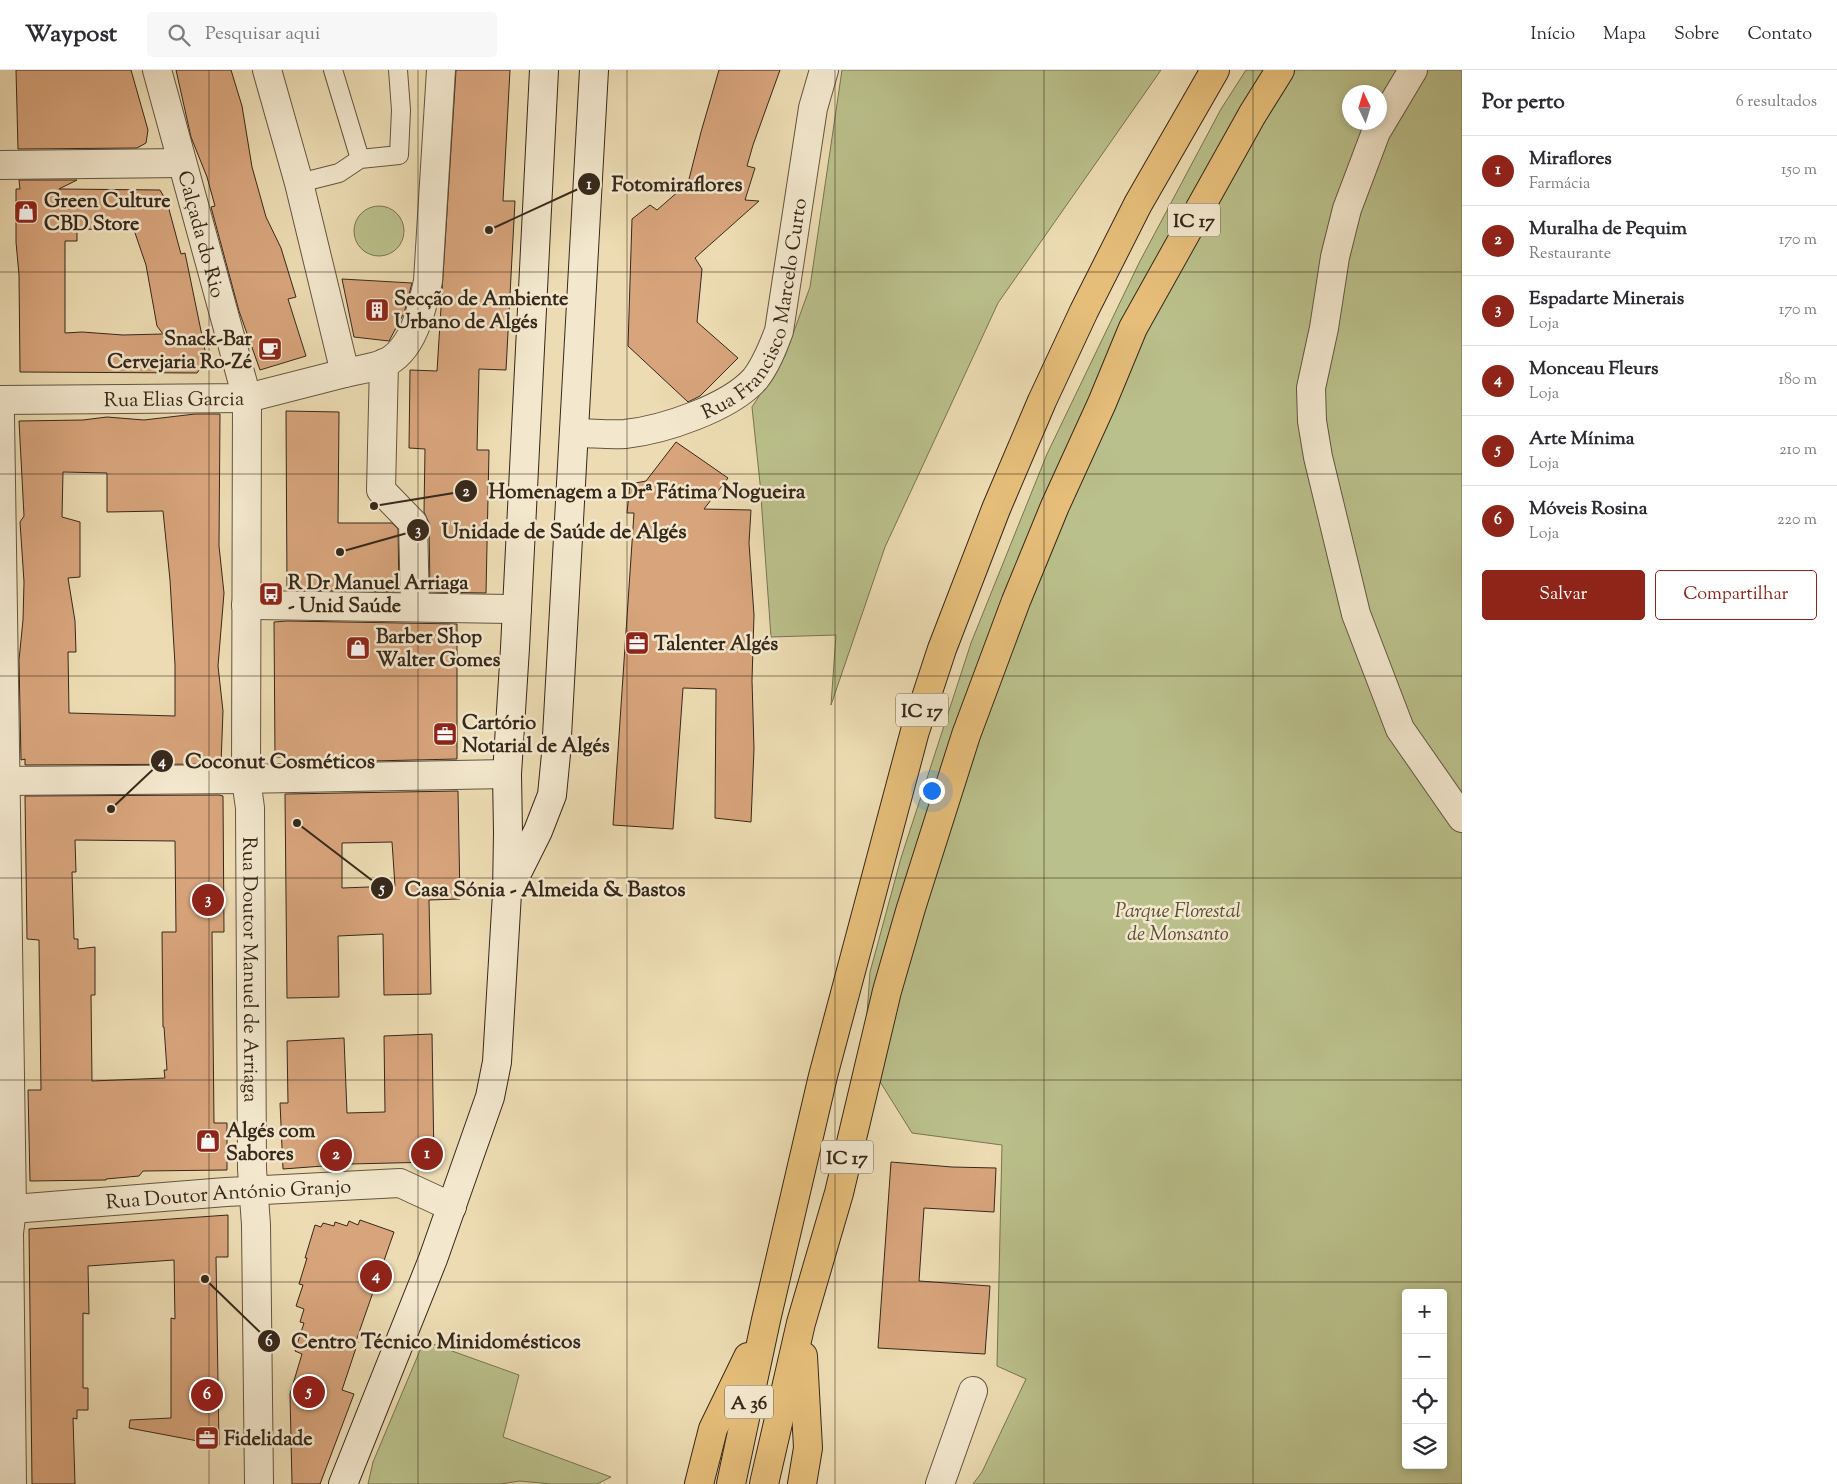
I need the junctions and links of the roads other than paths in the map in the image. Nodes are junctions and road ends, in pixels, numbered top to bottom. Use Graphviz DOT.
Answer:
graph roads {
  1 [pos="157,70"];
  2 [pos="267,70"];
  3 [pos="333,70"];
  4 [pos="398,70"];
  5 [pos="441,70"];
  6 [pos="544,70"];
  7 [pos="594,70"];
  8 [pos="824,70"];
  9 [pos="1215,70"];
  10 [pos="1280,70"];
  11 [pos="1413,70"];
  12 [pos="360,159"];
  13 [pos="182,163"];
  14 [pos="0,165"];
  15 [pos="299,183"];
  16 [pos="384,363"];
  17 [pos="345,373"];
  18 [pos="247,398"];
  19 [pos="0,400"];
  20 [pos="0,416"];
  21 [pos="575,433"];
  22 [pos="246,605"];
  23 [pos="414,607"];
  24 [pos="517,609"];
  25 [pos="507,774"];
  26 [pos="246,780"];
  27 [pos="2,781"];
  28 [pos="1462,818"];
  29 [pos="507,893"];
  30 [pos="254,1191"];
  31 [pos="452,1208"];
  32 [pos="6,1210"];
  33 [pos="766,1320"];
  34 [pos="801,1322"];
  35 [pos="973,1391"];
  36 [pos="343,1483"];
  37 [pos="12,1484"];
  38 [pos="259,1484"];
  39 [pos="699,1484"];
  40 [pos="731,1484"];
  41 [pos="764,1484"];
  42 [pos="802,1484"];
  43 [pos="940,1484"];
  1 -- 13 [label="street, Calçada do Rio"];
  2 -- 15 [label="street"];
  3 -- 12 [label="lane"];
  4 -- 12 [label="lane"];
  5 -- 16 [label="street"];
  6 -- 24 [label="street"];
  7 -- 21 [label="street"];
  8 -- 21 [label="street, Rua Francisco Marcelo Curto"];
  9 -- 33 [label="highway, IC 17"];
  10 -- 34 [label="highway, IC 17"];
  11 -- 28 [label="street"];
  12 -- 15 [label="lane"];
  13 -- 14 [label="street"];
  13 -- 18 [label="street, Calçada do Rio"];
  15 -- 17 [label="street"];
  16 -- 17 [label="street, Rua Elias Garcia"];
  16 -- 23 [label="street"];
  17 -- 18 [label="street, Rua Elias Garcia"];
  18 -- 19 [label="street, Rua Elias Garcia"];
  18 -- 22 [label="street, Rua Doutor Manuel de Arriaga"];
  20 -- 27 [label="street"];
  21 -- 29 [label="street"];
  22 -- 23 [label="street"];
  22 -- 26 [label="street, Rua Doutor Manuel de Arriaga"];
  23 -- 24 [label="street"];
  24 -- 25 [label="street"];
  25 -- 26 [label="street"];
  25 -- 29 [label="street"];
  26 -- 27 [label="street"];
  26 -- 30 [label="street, Rua Doutor Manuel de Arriaga"];
  27 -- 32 [label="street"];
  29 -- 31 [label="street"];
  30 -- 31 [label="street, Rua Doutor António Granjo"];
  30 -- 32 [label="street, Rua Doutor António Granjo"];
  30 -- 38 [label="street, Rua Doutor Manuel de Arriaga"];
  31 -- 36 [label="street"];
  32 -- 37 [label="street"];
  33 -- 39 [label="highway"];
  33 -- 40 [label="highway, A 36"];
  34 -- 41 [label="highway, A 36"];
  34 -- 42 [label="highway"];
  35 -- 43 [label="street"];
}
